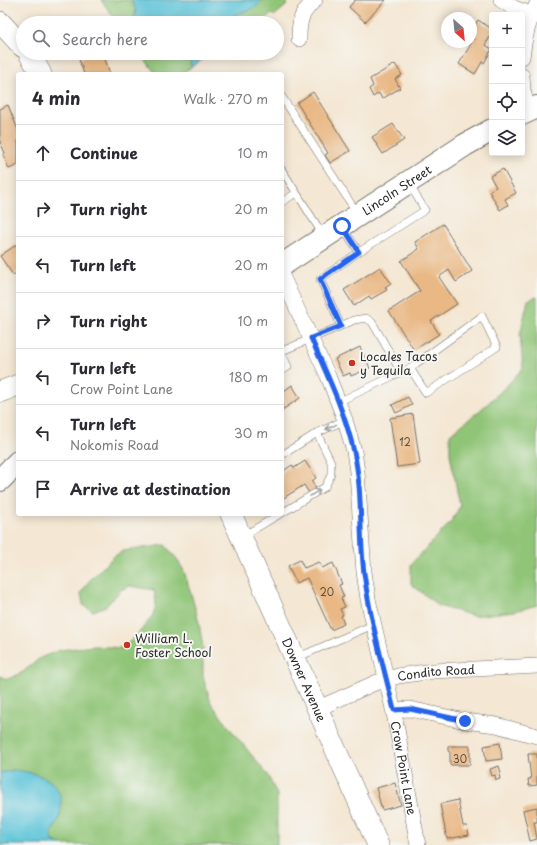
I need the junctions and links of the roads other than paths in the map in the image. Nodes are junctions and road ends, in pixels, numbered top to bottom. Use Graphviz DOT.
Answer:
graph roads {
  1 [pos="315,0"];
  2 [pos="501,0"];
  3 [pos="534,9"];
  4 [pos="0,22"];
  5 [pos="16,39"];
  6 [pos="299,39"];
  7 [pos="523,48"];
  8 [pos="33,60"];
  9 [pos="40,72"];
  10 [pos="523,84"];
  11 [pos="284,101"];
  12 [pos="529,111"];
  13 [pos="489,132"];
  14 [pos="284,173"];
  15 [pos="408,183"];
  16 [pos="296,192"];
  17 [pos="284,201"];
  18 [pos="341,226"];
  19 [pos="359,252"];
  20 [pos="284,263"];
  21 [pos="284,280"];
  22 [pos="341,326"];
  23 [pos="311,338"];
  24 [pos="284,351"];
  25 [pos="284,357"];
  26 [pos="410,368"];
  27 [pos="284,370"];
  28 [pos="401,372"];
  29 [pos="16,386"];
  30 [pos="0,392"];
  31 [pos="338,402"];
  32 [pos="345,420"];
  33 [pos="317,433"];
  34 [pos="284,454"];
  35 [pos="16,464"];
  36 [pos="0,480"];
  37 [pos="284,511"];
  38 [pos="232,516"];
  39 [pos="276,516"];
  40 [pos="242,537"];
  41 [pos="373,625"];
  42 [pos="296,658"];
  43 [pos="537,666"];
  44 [pos="386,679"];
  45 [pos="318,709"];
  46 [pos="394,710"];
  47 [pos="537,736"];
  48 [pos="378,845"];
  49 [pos="418,845"];
  1 -- 6 [label="street"];
  2 -- 3 [label="street"];
  3 -- 7 [label="street"];
  4 -- 5 [label="street"];
  8 -- 9 [label="street"];
  10 -- 12 [label="street"];
  11 -- 18 [label="lane"];
  13 -- 15 [label="main road, Lincoln Street"];
  14 -- 16 [label="lane"];
  15 -- 18 [label="main road, Lincoln Street"];
  15 -- 19 [label="lane"];
  16 -- 17 [label="lane"];
  16 -- 18 [label="lane"];
  18 -- 19 [label="lane"];
  18 -- 20 [label="main road, Lincoln Street"];
  19 -- 22 [label="lane"];
  21 -- 23 [label="street, Crow Point Lane"];
  22 -- 23 [label="lane"];
  22 -- 28 [label="lane"];
  23 -- 24 [label="lane"];
  23 -- 31 [label="street, Crow Point Lane"];
  25 -- 27 [label="lane"];
  26 -- 26 [label="lane"];
  26 -- 28 [label="lane"];
  28 -- 31 [label="lane"];
  29 -- 30 [label="street"];
  31 -- 32 [label="street, Crow Point Lane"];
  32 -- 33 [label="lane, one-way"];
  32 -- 41 [label="street, Crow Point Lane"];
  33 -- 34 [label="lane"];
  37 -- 33 [label="lane, one-way"];
  35 -- 36 [label="main road"];
  38 -- 40 [label="street, Downer Avenue"];
  39 -- 40 [label="lane"];
  40 -- 42 [label="street, Downer Avenue"];
  41 -- 42 [label="lane"];
  41 -- 44 [label="street, Crow Point Lane"];
  42 -- 45 [label="street, Downer Avenue"];
  43 -- 44 [label="street, Condito Road"];
  44 -- 45 [label="street, Condito Road"];
  44 -- 46 [label="street, Crow Point Lane"];
  45 -- 48 [label="street, Downer Avenue"];
  46 -- 47 [label="street"];
  46 -- 49 [label="street, Crow Point Lane"];
}
